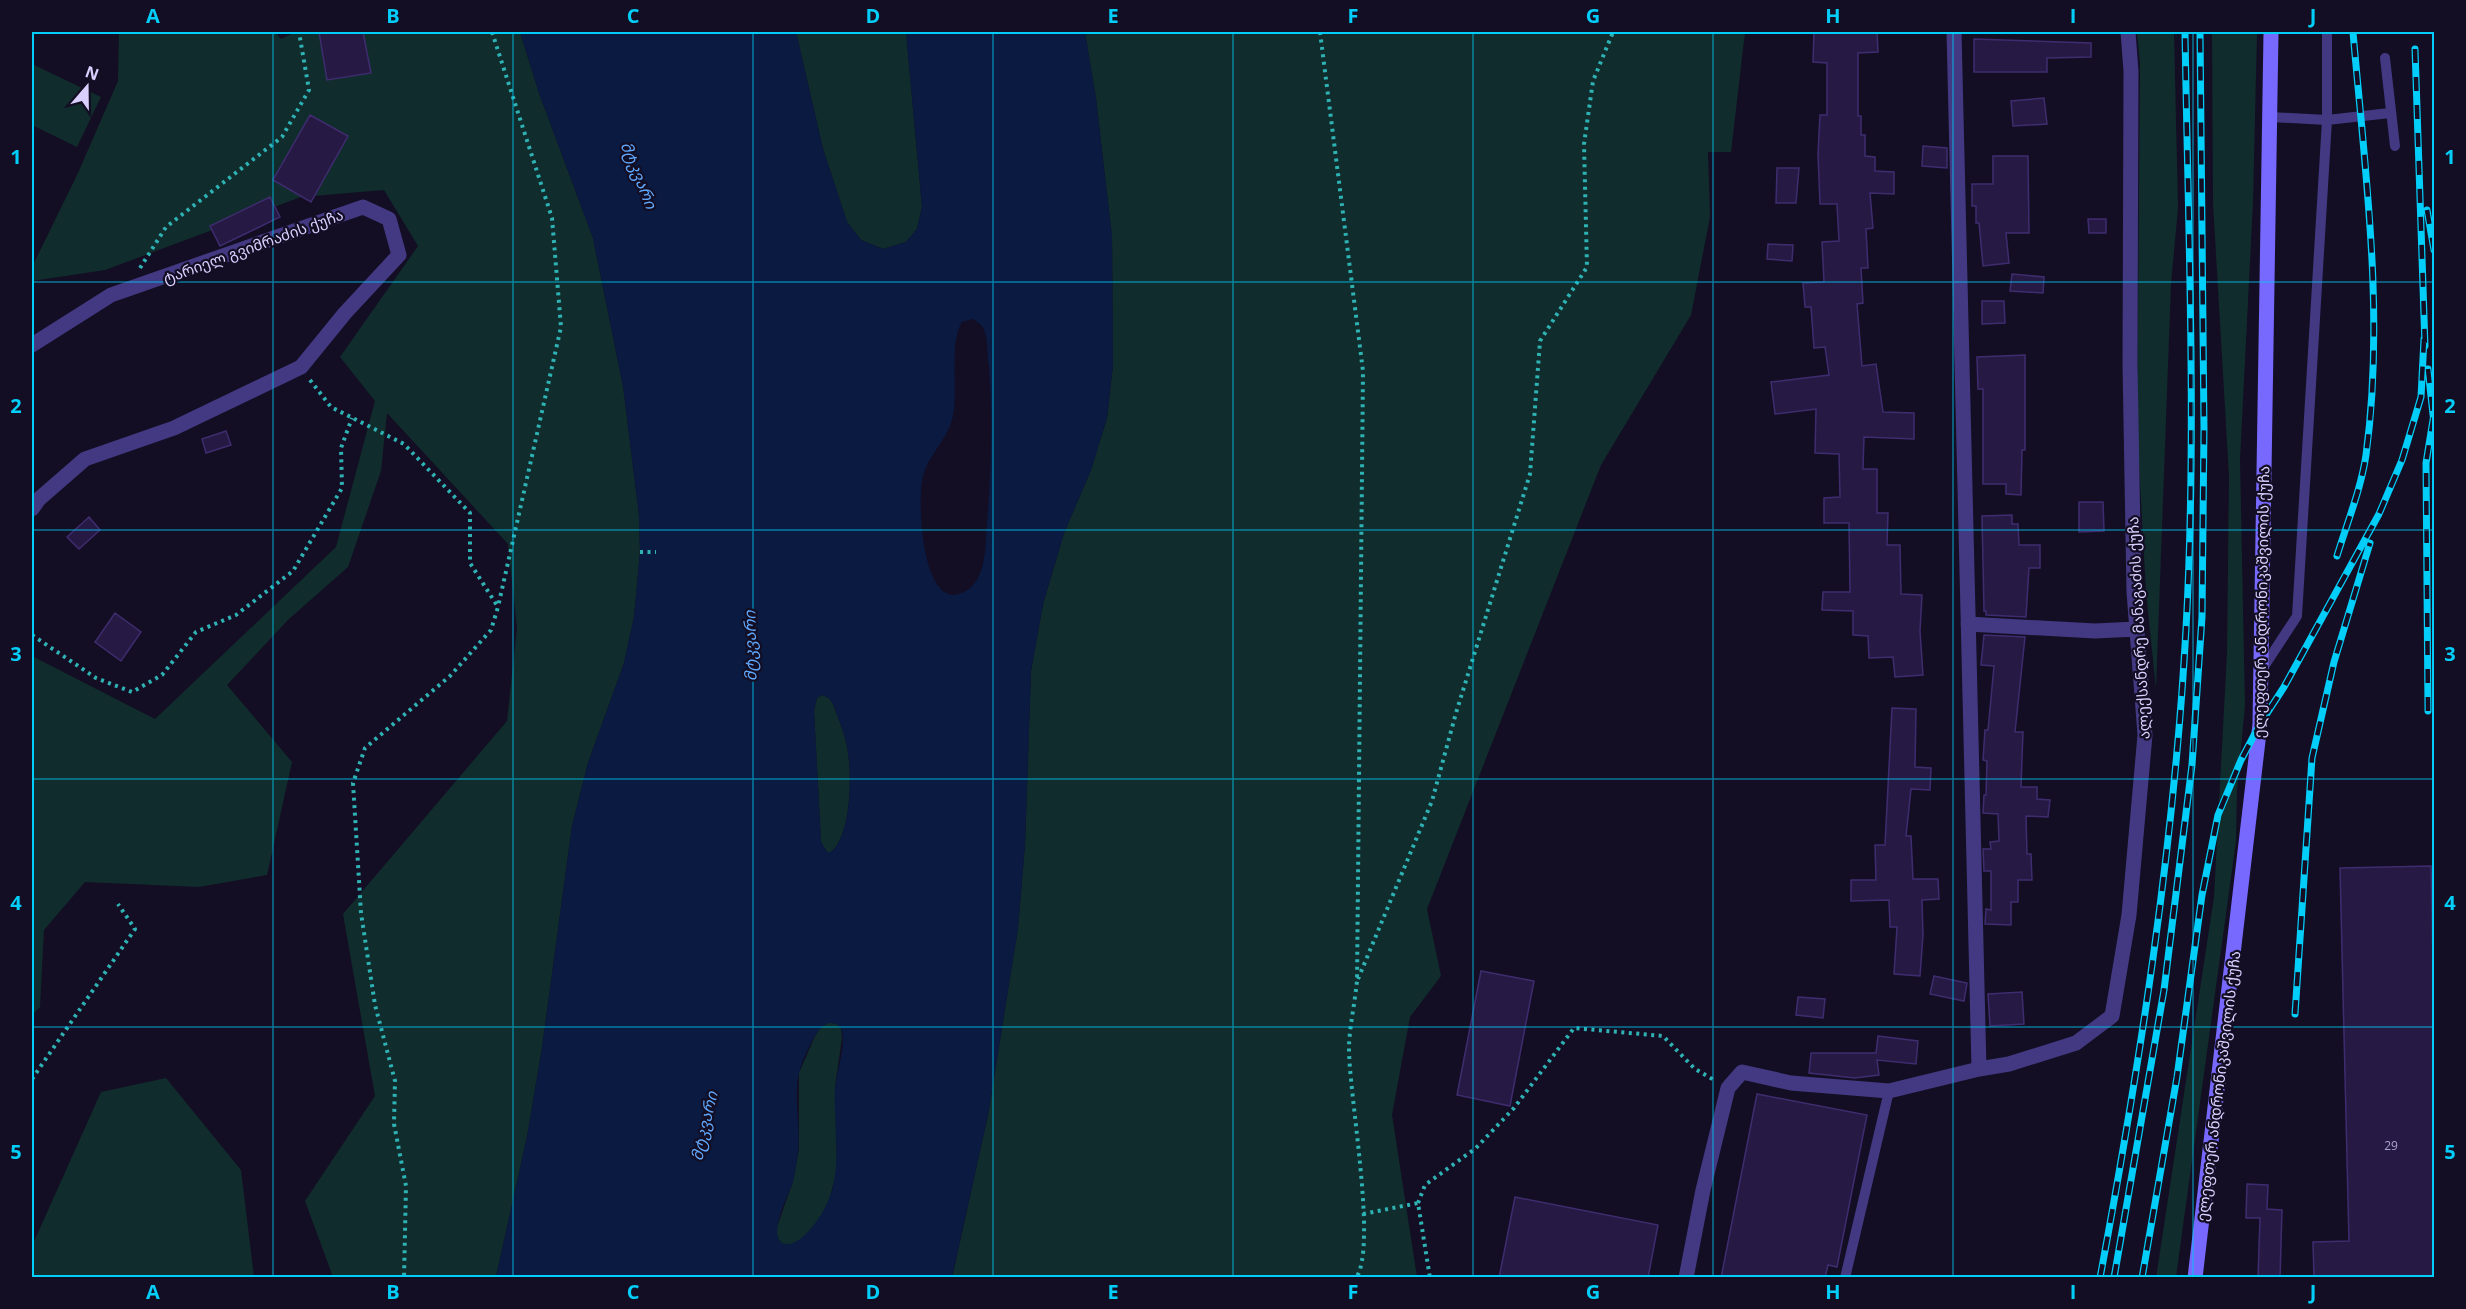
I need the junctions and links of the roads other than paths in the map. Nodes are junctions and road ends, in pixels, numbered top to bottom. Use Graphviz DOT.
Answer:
graph roads {
  1 [pos="1954,32"];
  2 [pos="2128,32"];
  3 [pos="2271,32"];
  4 [pos="2327,32"];
  5 [pos="2385,58"];
  6 [pos="2390,112"];
  7 [pos="2270,117"];
  8 [pos="2327,120"];
  9 [pos="2396,146"];
  10 [pos="32,345"];
  11 [pos="32,509"];
  12 [pos="1968,624"];
  13 [pos="2136,629"];
  14 [pos="2261,671"];
  15 [pos="1979,1069"];
  16 [pos="1889,1091"];
  17 [pos="1686,1278"];
  18 [pos="1845,1278"];
  19 [pos="2195,1278"];
  1 -- 12 [label="street"];
  2 -- 13 [label="street, ალექსანდრე მანაგაძის ქუჩა"];
  3 -- 7 [label="main road, ელეფთერ ანდრონიკაშვილის ქუჩა"];
  4 -- 8 [label="lane"];
  5 -- 6 [label="lane"];
  6 -- 8 [label="lane"];
  6 -- 9 [label="lane"];
  7 -- 8 [label="lane"];
  7 -- 14 [label="main road, ელეფთერ ანდრონიკაშვილის ქუჩა"];
  8 -- 14 [label="lane"];
  10 -- 11 [label="street, ტარიელ გვიმრაძის ქუჩა"];
  12 -- 13 [label="street"];
  12 -- 15 [label="street"];
  13 -- 15 [label="street, ალექსანდრე მანაგაძის ქუჩა"];
  14 -- 19 [label="main road, ელეფთერ ანდრონიკაშვილის ქუჩა"];
  15 -- 16 [label="street, ალექსანდრე მანაგაძის ქუჩა"];
  16 -- 17 [label="street, ალექსანდრე მანაგაძის ქუჩა"];
  16 -- 18 [label="lane"];
}
